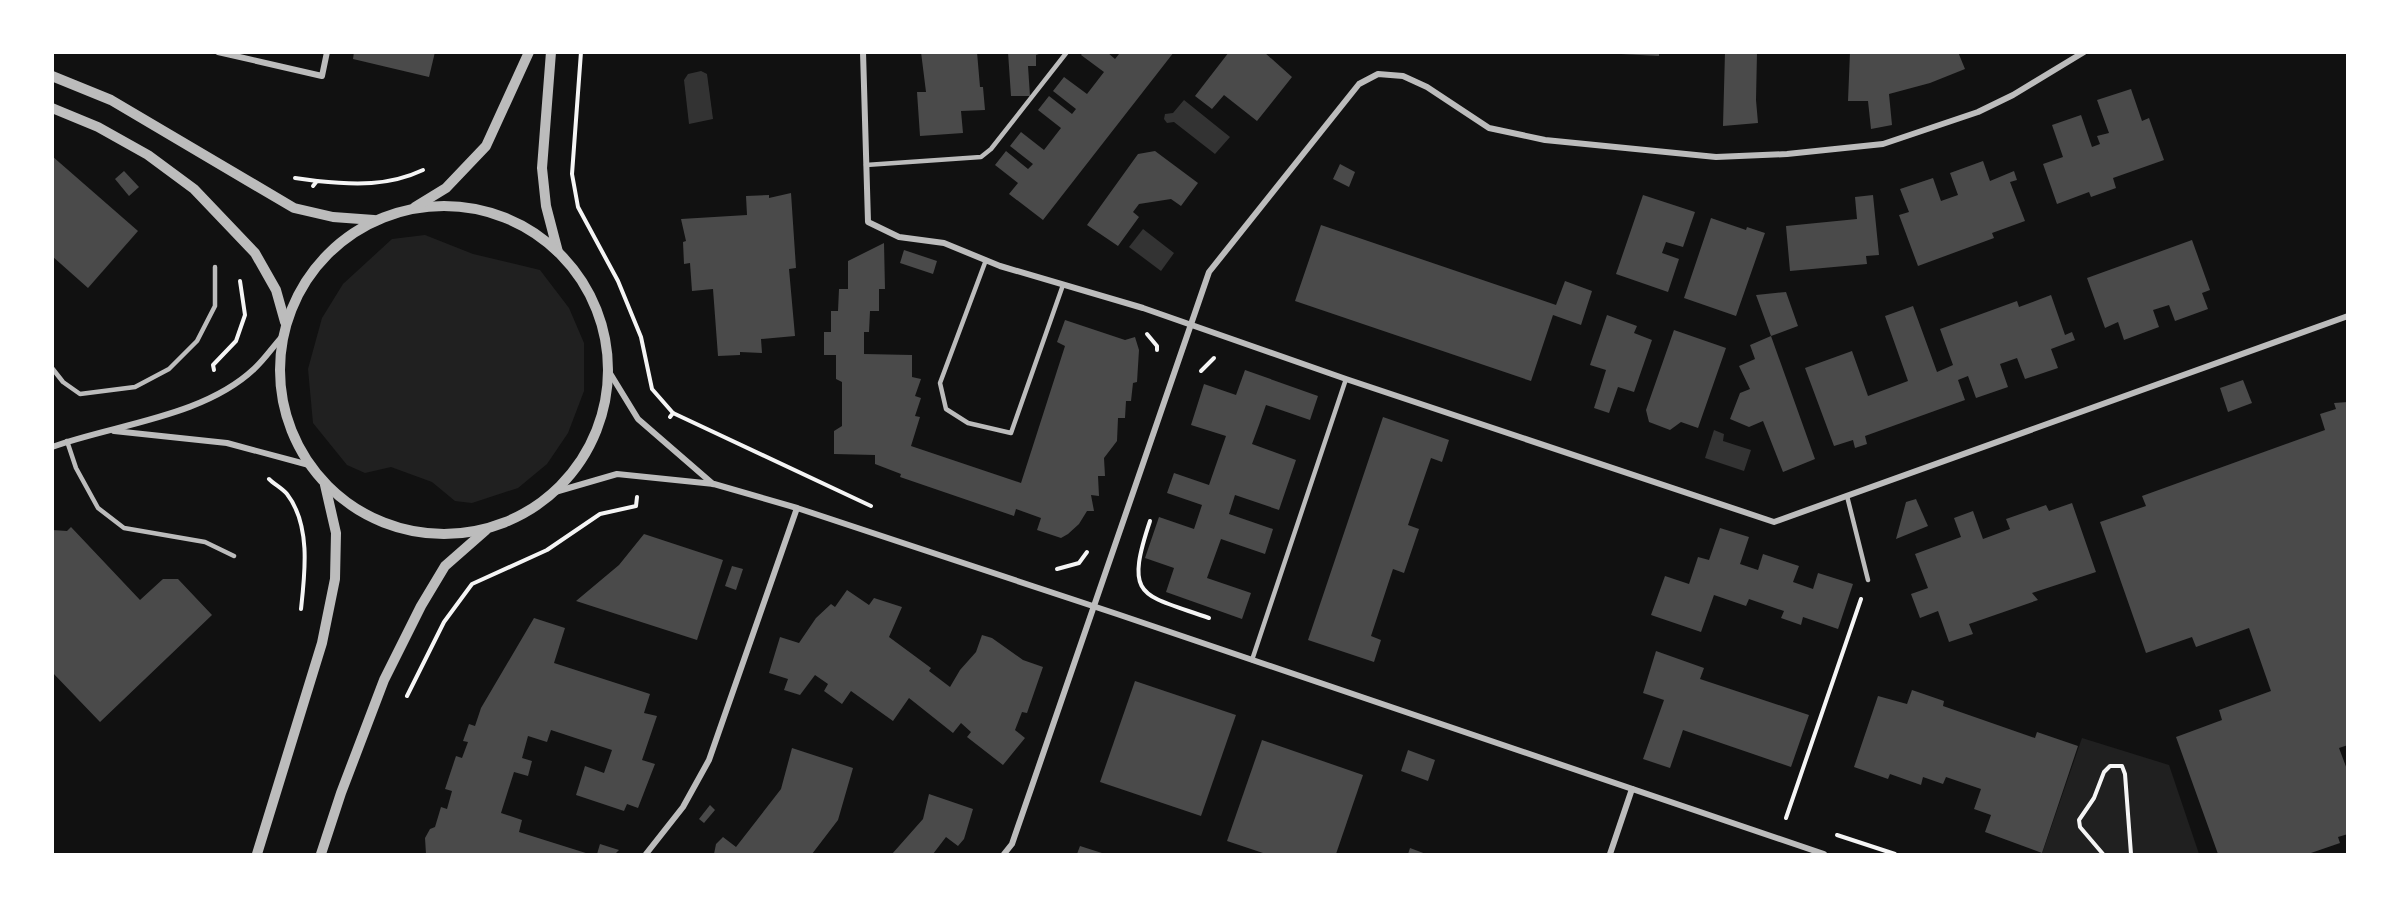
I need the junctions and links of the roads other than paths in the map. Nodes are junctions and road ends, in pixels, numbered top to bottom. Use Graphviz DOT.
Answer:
graph roads {
  1 [pos="218,52"];
  2 [pos="327,52"];
  3 [pos="530,52"];
  4 [pos="551,52"];
  5 [pos="863,52"];
  6 [pos="1067,52"];
  7 [pos="2084,52"];
  8 [pos="52,76"];
  9 [pos="52,108"];
  10 [pos="866,165"];
  11 [pos="415,207"];
  12 [pos="374,220"];
  13 [pos="558,252"];
  14 [pos="986,260"];
  15 [pos="215,267"];
  16 [pos="1063,285"];
  17 [pos="2348,316"];
  18 [pos="285,322"];
  19 [pos="1190,325"];
  20 [pos="281,338"];
  21 [pos="52,368"];
  22 [pos="608,370"];
  23 [pos="1346,379"];
  24 [pos="110,430"];
  25 [pos="67,441"];
  26 [pos="52,447"];
  27 [pos="309,465"];
  28 [pos="714,484"];
  29 [pos="325,485"];
  30 [pos="555,492"];
  31 [pos="1846,496"];
  32 [pos="796,508"];
  33 [pos="486,530"];
  34 [pos="234,556"];
  35 [pos="1868,580"];
  36 [pos="1093,606"];
  37 [pos="1252,660"];
  38 [pos="1632,789"];
  39 [pos="257,855"];
  40 [pos="321,855"];
  41 [pos="646,855"];
  42 [pos="1004,855"];
  43 [pos="1610,855"];
  44 [pos="1824,855"];
  1 -- 2 [label="street"];
  3 -- 11 [label="street"];
  4 -- 13 [label="street"];
  5 -- 10 [label="street"];
  6 -- 10 [label="lane"];
  7 -- 19 [label="street"];
  8 -- 12 [label="street"];
  9 -- 18 [label="street"];
  10 -- 14 [label="street"];
  11 -- 12 [label="street"];
  11 -- 13 [label="street"];
  12 -- 18 [label="street"];
  13 -- 22 [label="street"];
  14 -- 16 [label="street"];
  14 -- 16 [label="lane"];
  15 -- 21 [label="lane"];
  16 -- 19 [label="street"];
  17 -- 31 [label="street"];
  18 -- 20 [label="street"];
  19 -- 23 [label="street"];
  19 -- 36 [label="street"];
  20 -- 24 [label="street"];
  20 -- 27 [label="street"];
  22 -- 28 [label="street"];
  22 -- 30 [label="street"];
  23 -- 31 [label="street"];
  23 -- 37 [label="lane"];
  24 -- 25 [label="street"];
  24 -- 27 [label="street"];
  25 -- 26 [label="street"];
  25 -- 34 [label="lane"];
  27 -- 29 [label="street"];
  28 -- 30 [label="street"];
  28 -- 32 [label="street"];
  29 -- 33 [label="street"];
  29 -- 39 [label="street"];
  30 -- 33 [label="street"];
  31 -- 35 [label="lane"];
  32 -- 36 [label="street"];
  32 -- 41 [label="street"];
  33 -- 40 [label="street"];
  36 -- 37 [label="street"];
  36 -- 42 [label="street"];
  37 -- 38 [label="street"];
  38 -- 43 [label="street"];
  38 -- 44 [label="street"];
}
